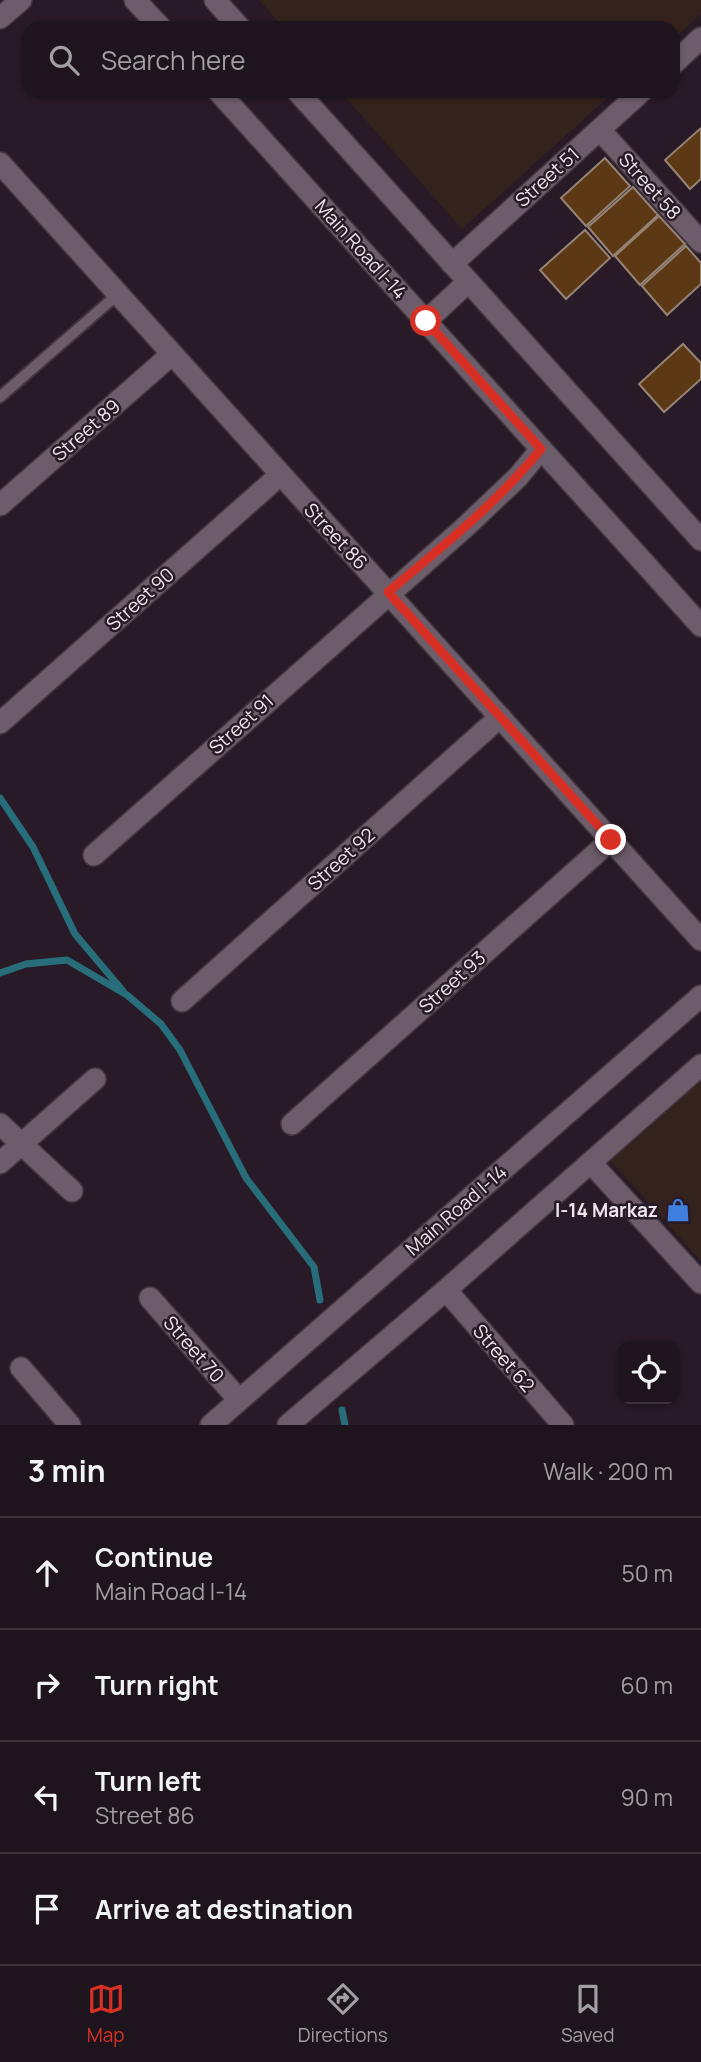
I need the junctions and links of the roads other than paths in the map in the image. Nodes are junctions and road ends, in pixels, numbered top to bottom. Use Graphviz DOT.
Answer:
graph roads {
  1 [pos="21,0"];
  2 [pos="135,0"];
  3 [pos="215,0"];
  4 [pos="0,18"];
  5 [pos="154,21"];
  6 [pos="234,21"];
  7 [pos="701,38"];
  8 [pos="680,58"];
  9 [pos="224,98"];
  10 [pos="303,98"];
  11 [pos="634,98"];
  12 [pos="600,130"];
  13 [pos="0,163"];
  14 [pos="701,242"];
  15 [pos="452,264"];
  16 [pos="468,282"];
  17 [pos="118,294"];
  18 [pos="426,321"];
  19 [pos="172,355"];
  20 [pos="0,397"];
  21 [pos="541,449"];
  22 [pos="280,475"];
  23 [pos="0,505"];
  24 [pos="701,540"];
  25 [pos="388,592"];
  26 [pos="701,626"];
  27 [pos="500,716"];
  28 [pos="0,723"];
  29 [pos="611,840"];
  30 [pos="94,855"];
  31 [pos="701,940"];
  32 [pos="701,996"];
  33 [pos="182,1000"];
  34 [pos="701,1065"];
  35 [pos="95,1079"];
  36 [pos="0,1124"];
  37 [pos="292,1124"];
  38 [pos="22,1144"];
  39 [pos="0,1163"];
  40 [pos="591,1163"];
  41 [pos="72,1191"];
  42 [pos="701,1283"];
  43 [pos="446,1290"];
  44 [pos="150,1298"];
  45 [pos="21,1368"];
  46 [pos="239,1399"];
  47 [pos="70,1425"];
  48 [pos="211,1425"];
  49 [pos="288,1425"];
  50 [pos="563,1425"];
  1 -- 4 [label="street"];
  2 -- 5 [label="street"];
  3 -- 6 [label="street"];
  7 -- 8 [label="street"];
  9 -- 18 [label="street, Main Road I-14"];
  10 -- 15 [label="street"];
  11 -- 12 [label="street, Street 51"];
  12 -- 14 [label="street, Street 58"];
  12 -- 15 [label="street, Street 51"];
  13 -- 17 [label="street, Street 86"];
  15 -- 16 [label="street"];
  16 -- 18 [label="street"];
  16 -- 24 [label="street"];
  17 -- 19 [label="street, Street 86"];
  17 -- 20 [label="lane"];
  18 -- 21 [label="street, Main Road I-14"];
  19 -- 22 [label="street, Street 86"];
  19 -- 23 [label="street, Street 89"];
  21 -- 25 [label="street, Street 91"];
  21 -- 26 [label="street, Main Road I-14"];
  22 -- 25 [label="street, Street 86"];
  22 -- 28 [label="street, Street 90"];
  25 -- 27 [label="street, Street 86"];
  25 -- 30 [label="street, Street 91"];
  27 -- 29 [label="street, Street 86"];
  27 -- 33 [label="street, Street 92"];
  29 -- 31 [label="street, Street 86"];
  29 -- 37 [label="street, Street 93"];
  32 -- 46 [label="street, Main Road I-14"];
  34 -- 40 [label="street"];
  35 -- 38 [label="street"];
  36 -- 38 [label="street"];
  38 -- 39 [label="street"];
  38 -- 41 [label="street"];
  40 -- 42 [label="street"];
  40 -- 43 [label="street"];
  43 -- 49 [label="street"];
  43 -- 50 [label="street, Street 62"];
  44 -- 46 [label="street, Street 70"];
  45 -- 47 [label="street"];
  46 -- 48 [label="street, Main Road I-14"];
}
